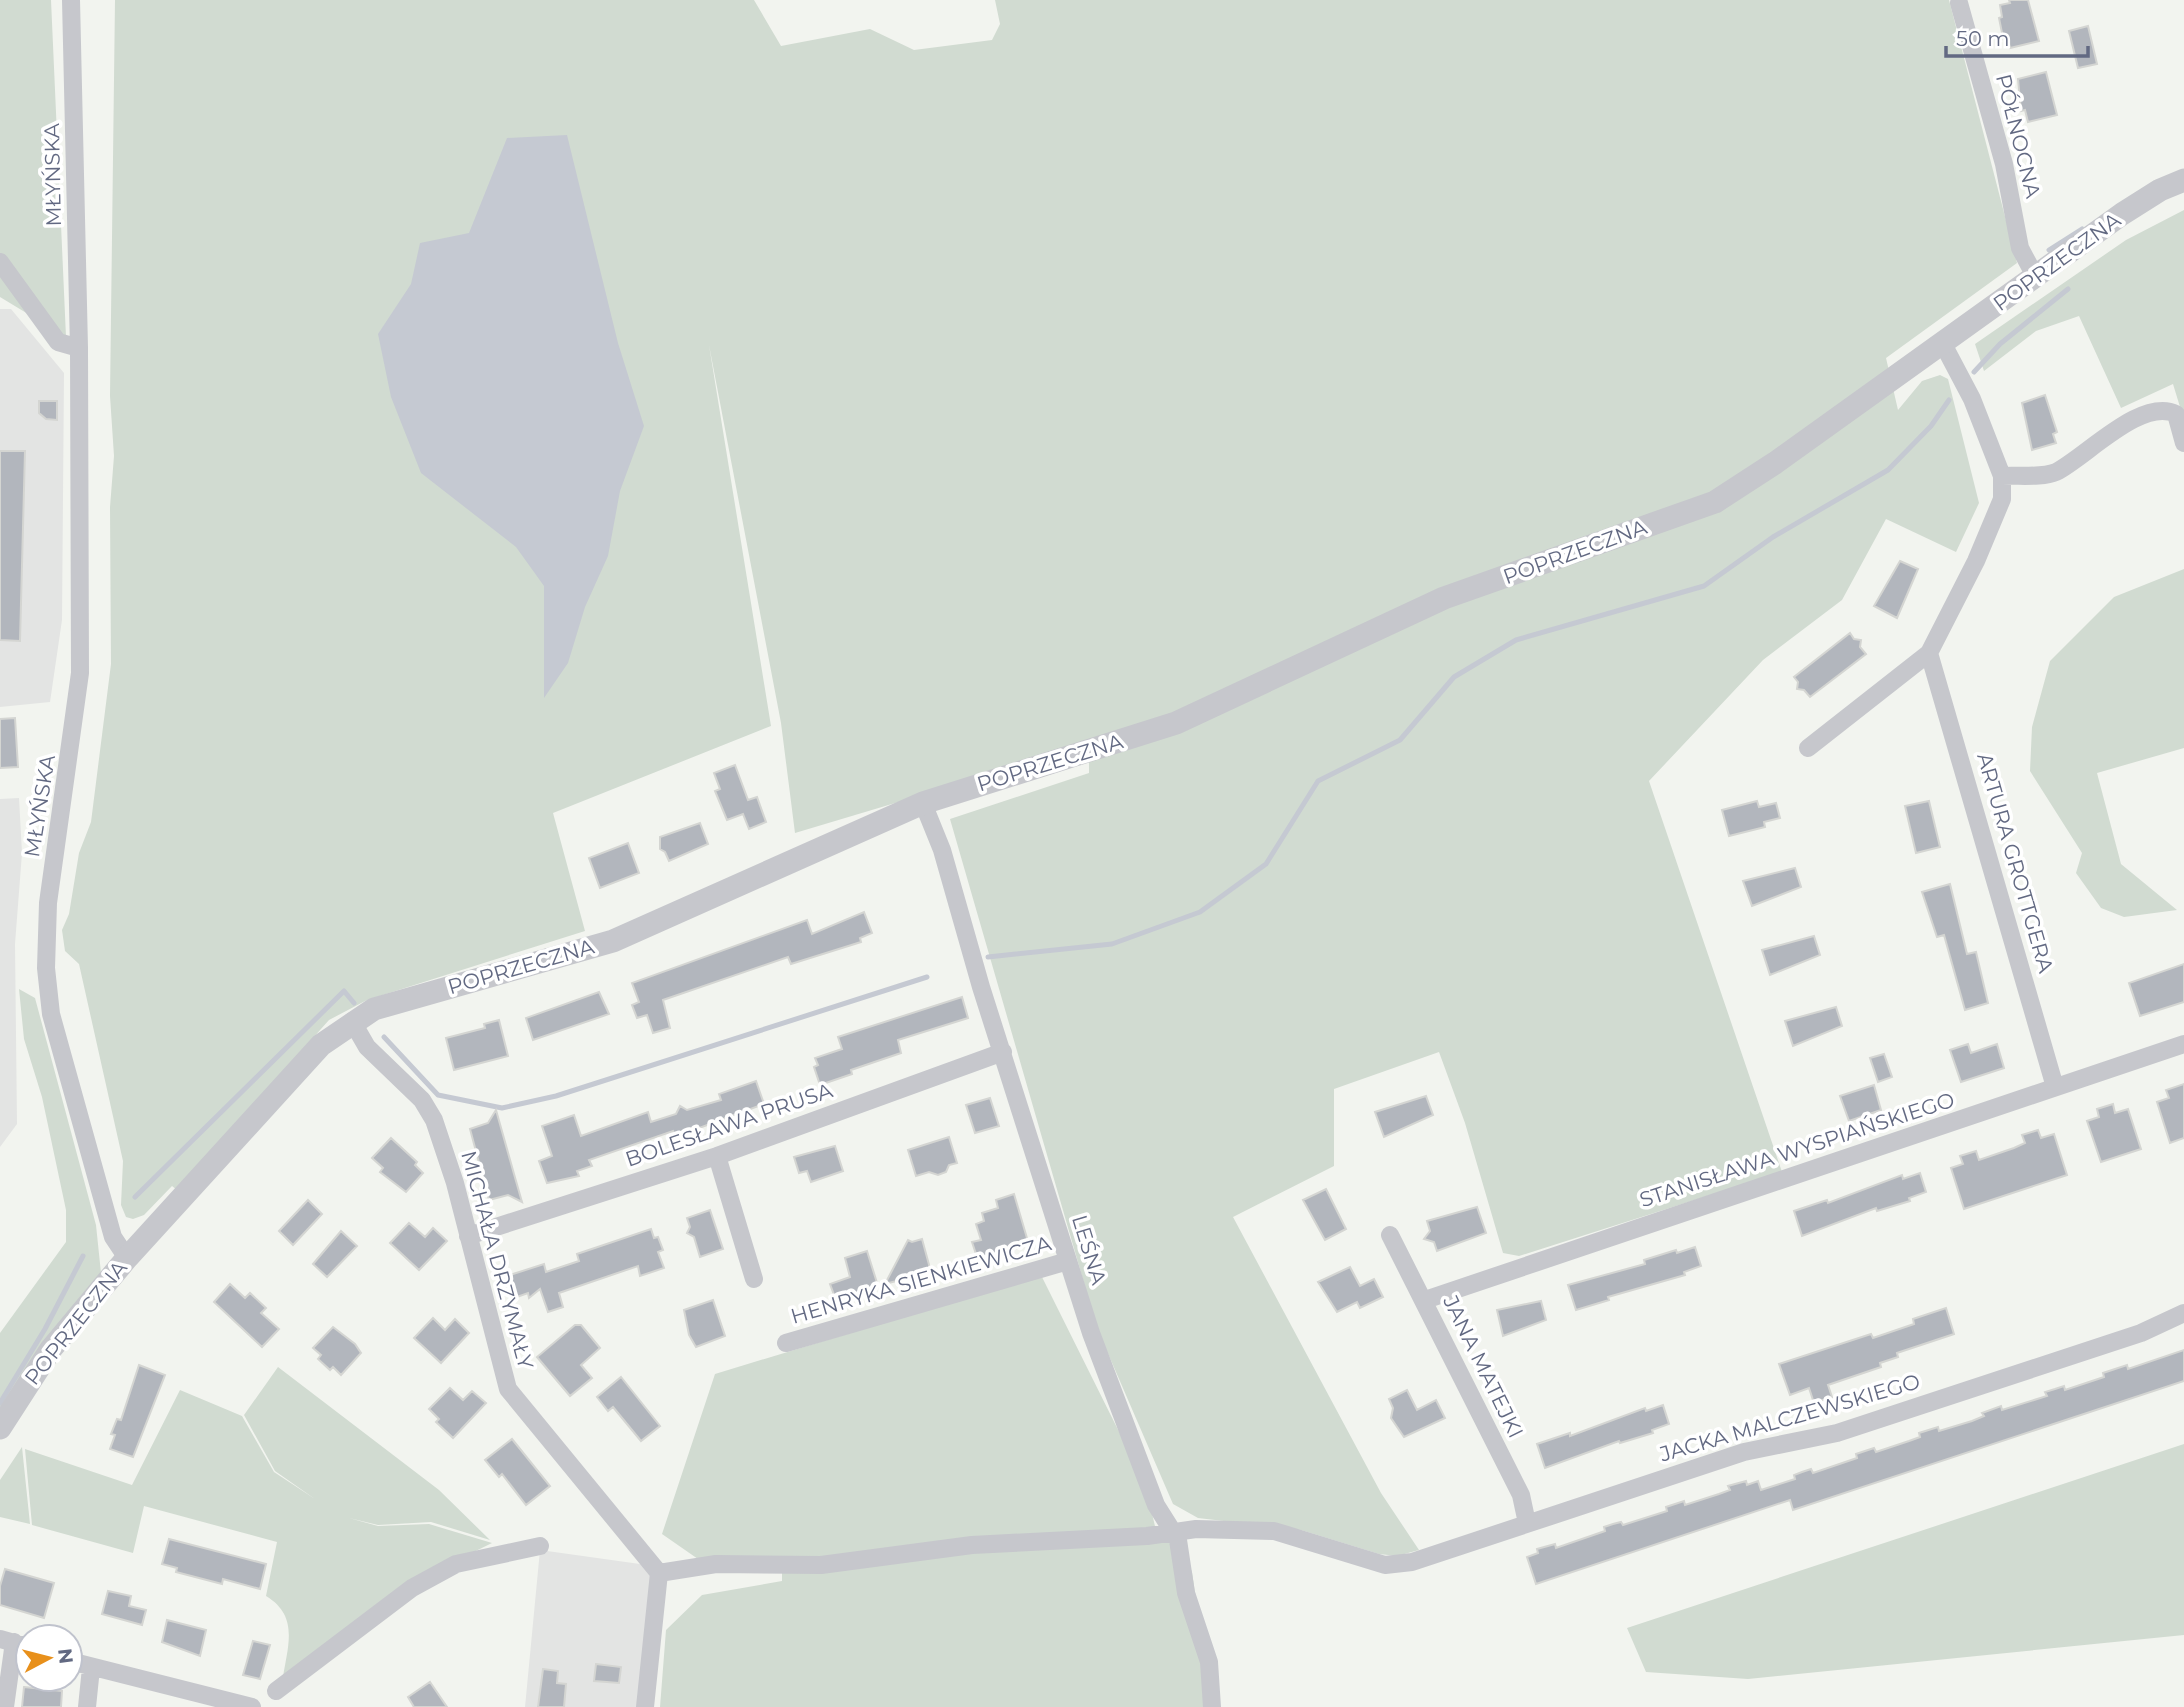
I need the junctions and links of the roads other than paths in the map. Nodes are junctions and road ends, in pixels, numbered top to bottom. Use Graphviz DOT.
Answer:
graph roads {
  1 [pos="71,0"];
  2 [pos="1959,3"];
  3 [pos="2184,180"];
  4 [pos="0,262"];
  5 [pos="2036,278"];
  6 [pos="1943,344"];
  7 [pos="79,348"];
  8 [pos="2184,443"];
  9 [pos="2002,476"];
  10 [pos="1928,653"];
  11 [pos="1808,748"];
  12 [pos="923,803"];
  13 [pos="352,1021"];
  14 [pos="2184,1044"];
  15 [pos="1003,1052"];
  16 [pos="2056,1087"];
  17 [pos="717,1156"];
  18 [pos="1390,1235"];
  19 [pos="468,1236"];
  20 [pos="127,1258"];
  21 [pos="1068,1261"];
  22 [pos="754,1279"];
  23 [pos="1425,1300"];
  24 [pos="2184,1313"];
  25 [pos="786,1343"];
  26 [pos="0,1428"];
  27 [pos="1527,1523"];
  28 [pos="1174,1532"];
  29 [pos="540,1546"];
  30 [pos="659,1573"];
  31 [pos="14,1643"];
  32 [pos="84,1666"];
  33 [pos="91,1668"];
  34 [pos="276,1691"];
  35 [pos="5,1707"];
  36 [pos="87,1707"];
  37 [pos="252,1707"];
  38 [pos="645,1707"];
  39 [pos="1212,1707"];
  1 -- 7 [label="street, MŁYŃSKA"];
  2 -- 5 [label="street, PÓŁNOCNA"];
  3 -- 5 [label="street, POPRZECZNA"];
  4 -- 7 [label="street"];
  5 -- 6 [label="street, POPRZECZNA"];
  6 -- 9 [label="street"];
  6 -- 12 [label="street, POPRZECZNA"];
  7 -- 20 [label="street, MŁYŃSKA"];
  8 -- 9 [label="street"];
  9 -- 10 [label="street"];
  10 -- 11 [label="street"];
  10 -- 16 [label="street, ARTURA GROTTGERA"];
  12 -- 13 [label="street, POPRZECZNA"];
  12 -- 15 [label="street, LEŚNA"];
  13 -- 19 [label="street, MICHAŁA DRZYMAŁY"];
  13 -- 20 [label="street, POPRZECZNA"];
  14 -- 16 [label="street, STANISŁAWA WYSPIAŃSKIEGO"];
  15 -- 17 [label="street, BOLESŁAWA PRUSA"];
  15 -- 21 [label="street, LEŚNA"];
  16 -- 23 [label="street, STANISŁAWA WYSPIAŃSKIEGO"];
  17 -- 19 [label="street, BOLESŁAWA PRUSA"];
  17 -- 22 [label="street"];
  18 -- 23 [label="street, JANA MATEJKI"];
  19 -- 30 [label="street, MICHAŁA DRZYMAŁY"];
  20 -- 26 [label="street, POPRZECZNA"];
  21 -- 25 [label="street, HENRYKA SIENKIEWICZA"];
  21 -- 28 [label="street, LEŚNA"];
  23 -- 27 [label="street, JANA MATEJKI"];
  24 -- 27 [label="street, JACKA MALCZEWSKIEGO"];
  27 -- 28 [label="street, JACKA MALCZEWSKIEGO"];
  28 -- 30 [label="street, JACKA MALCZEWSKIEGO"];
  28 -- 39 [label="street, LEŚNA"];
  29 -- 34 [label="street"];
  30 -- 38 [label="street"];
  31 -- 35 [label="street"];
  32 -- 33 [label="street"];
  33 -- 36 [label="street"];
  33 -- 37 [label="street"];
}
